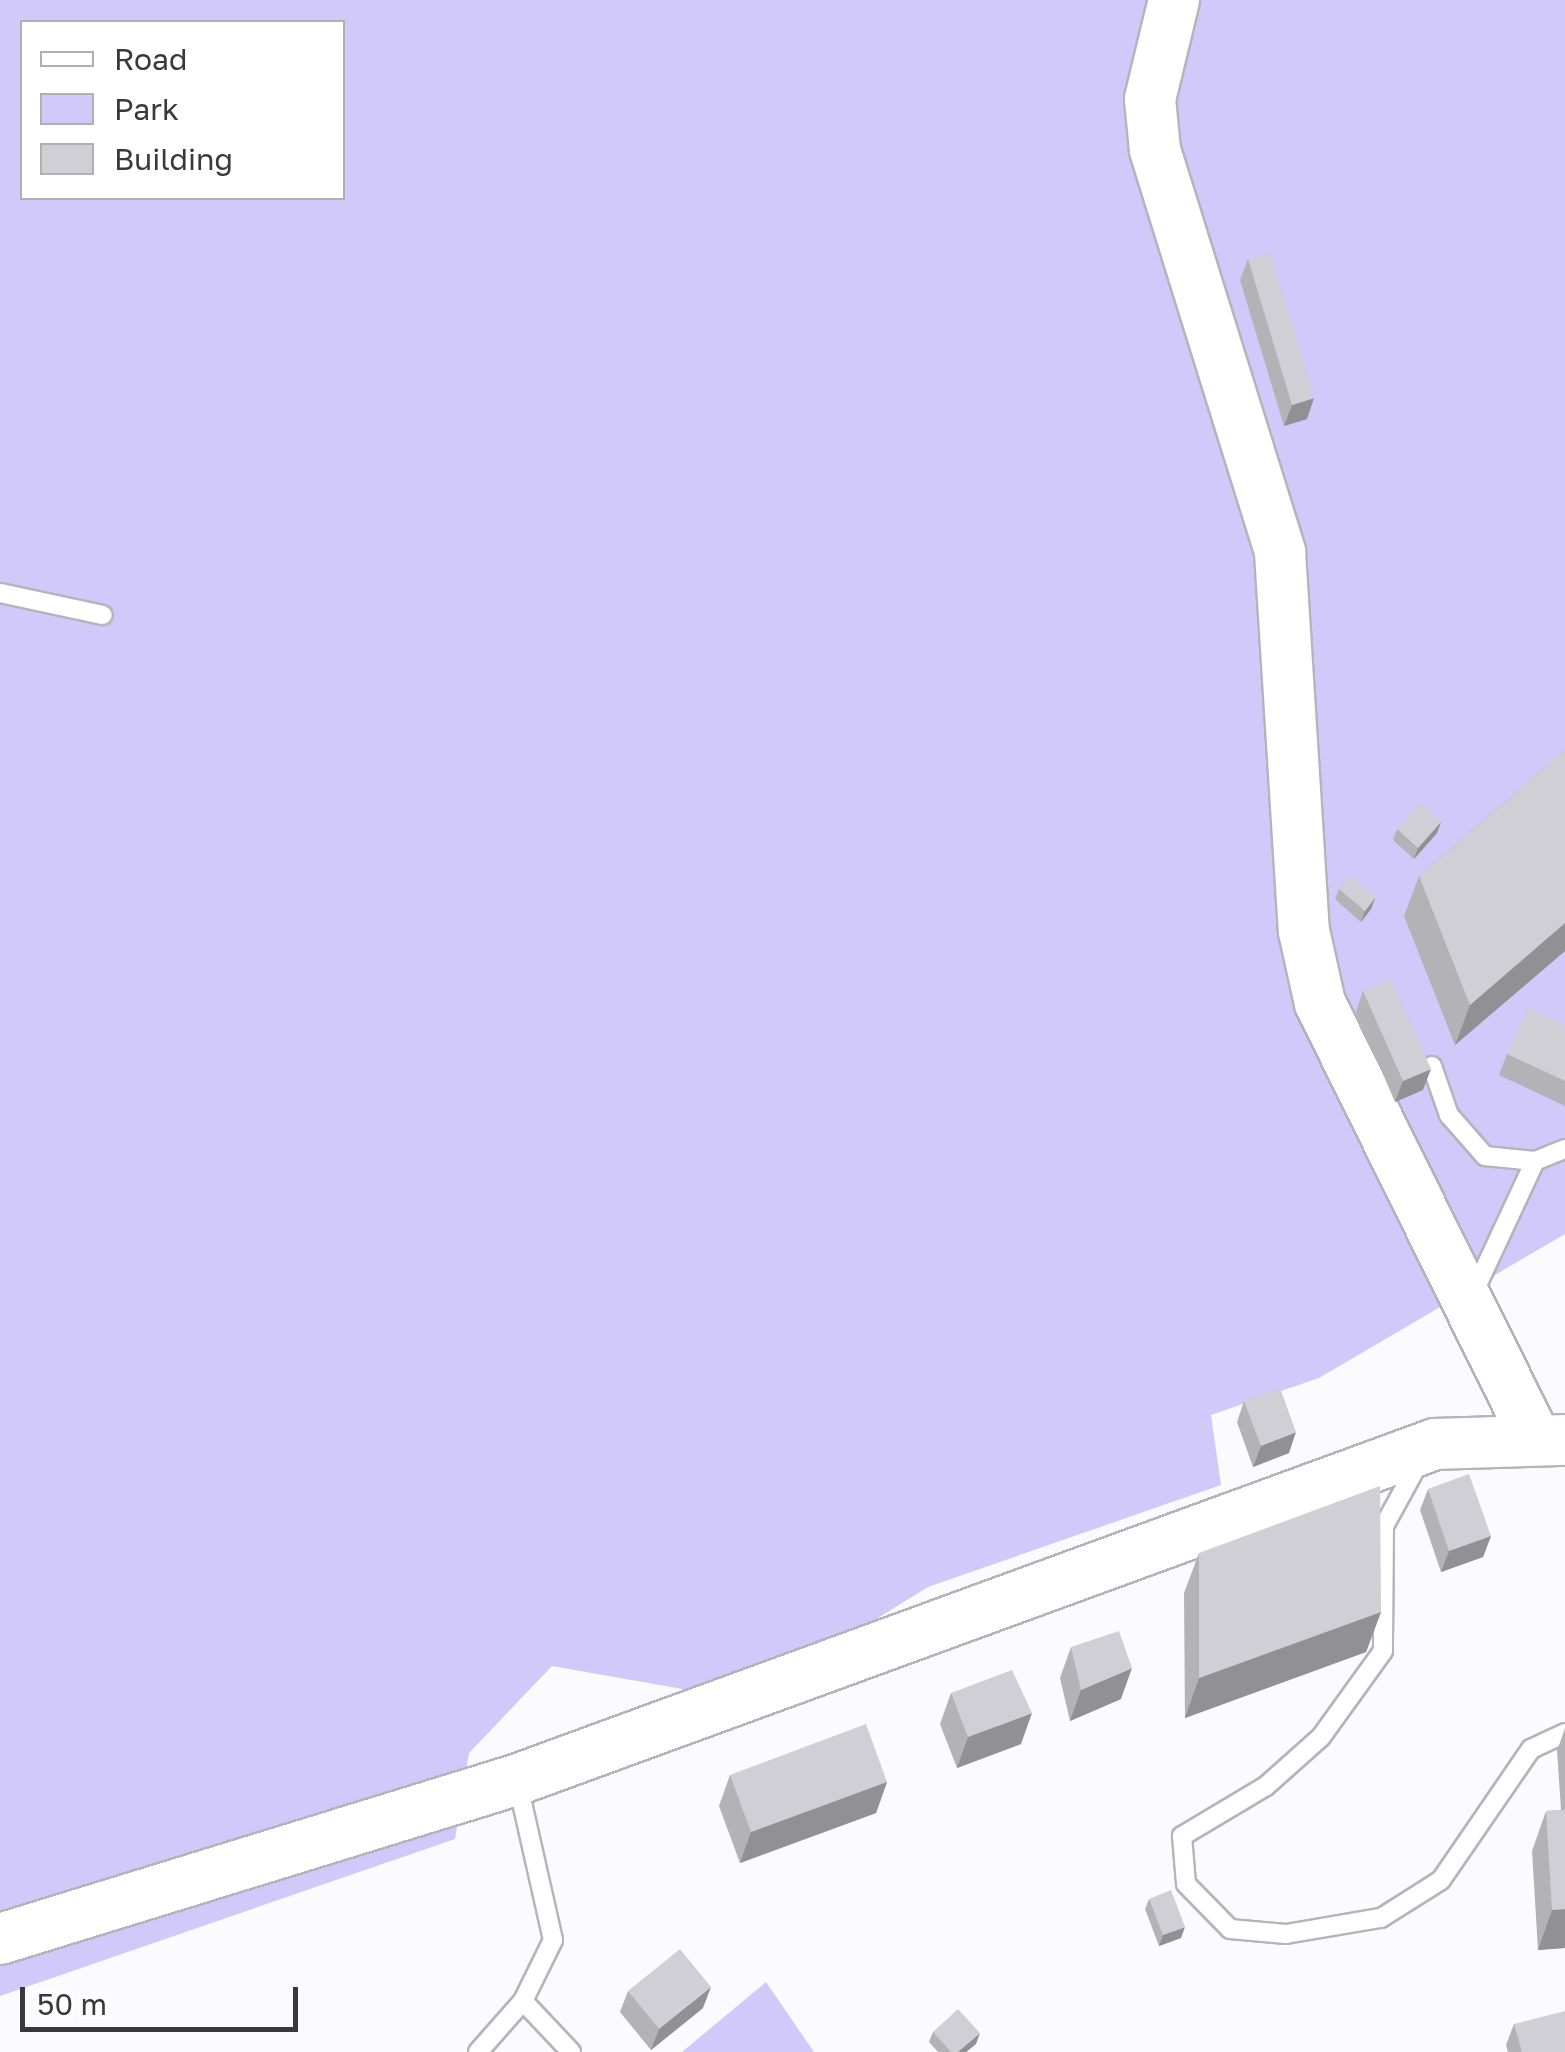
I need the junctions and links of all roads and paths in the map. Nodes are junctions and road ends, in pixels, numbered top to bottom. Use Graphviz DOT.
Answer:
graph roads {
  1 [pos="1174,0"];
  2 [pos="0,593"];
  3 [pos="103,615"];
  4 [pos="1432,1066"];
  5 [pos="1565,1149"];
  6 [pos="1535,1161"];
  7 [pos="1468,1305"];
  8 [pos="1550,1438"];
  9 [pos="1434,1444"];
  10 [pos="1565,1733"];
  11 [pos="516,1780"];
  12 [pos="0,1939"];
  13 [pos="523,2001"];
  14 [pos="478,2052"];
  15 [pos="571,2052"];
  1 -- 7 [label="street"];
  2 -- 3 [label="lane"];
  4 -- 6 [label="lane"];
  5 -- 6 [label="lane"];
  6 -- 7 [label="lane"];
  7 -- 8 [label="street"];
  8 -- 9 [label="street"];
  9 -- 10 [label="lane"];
  9 -- 11 [label="street"];
  11 -- 12 [label="street"];
  11 -- 13 [label="lane"];
  13 -- 14 [label="lane"];
  13 -- 15 [label="lane"];
}
